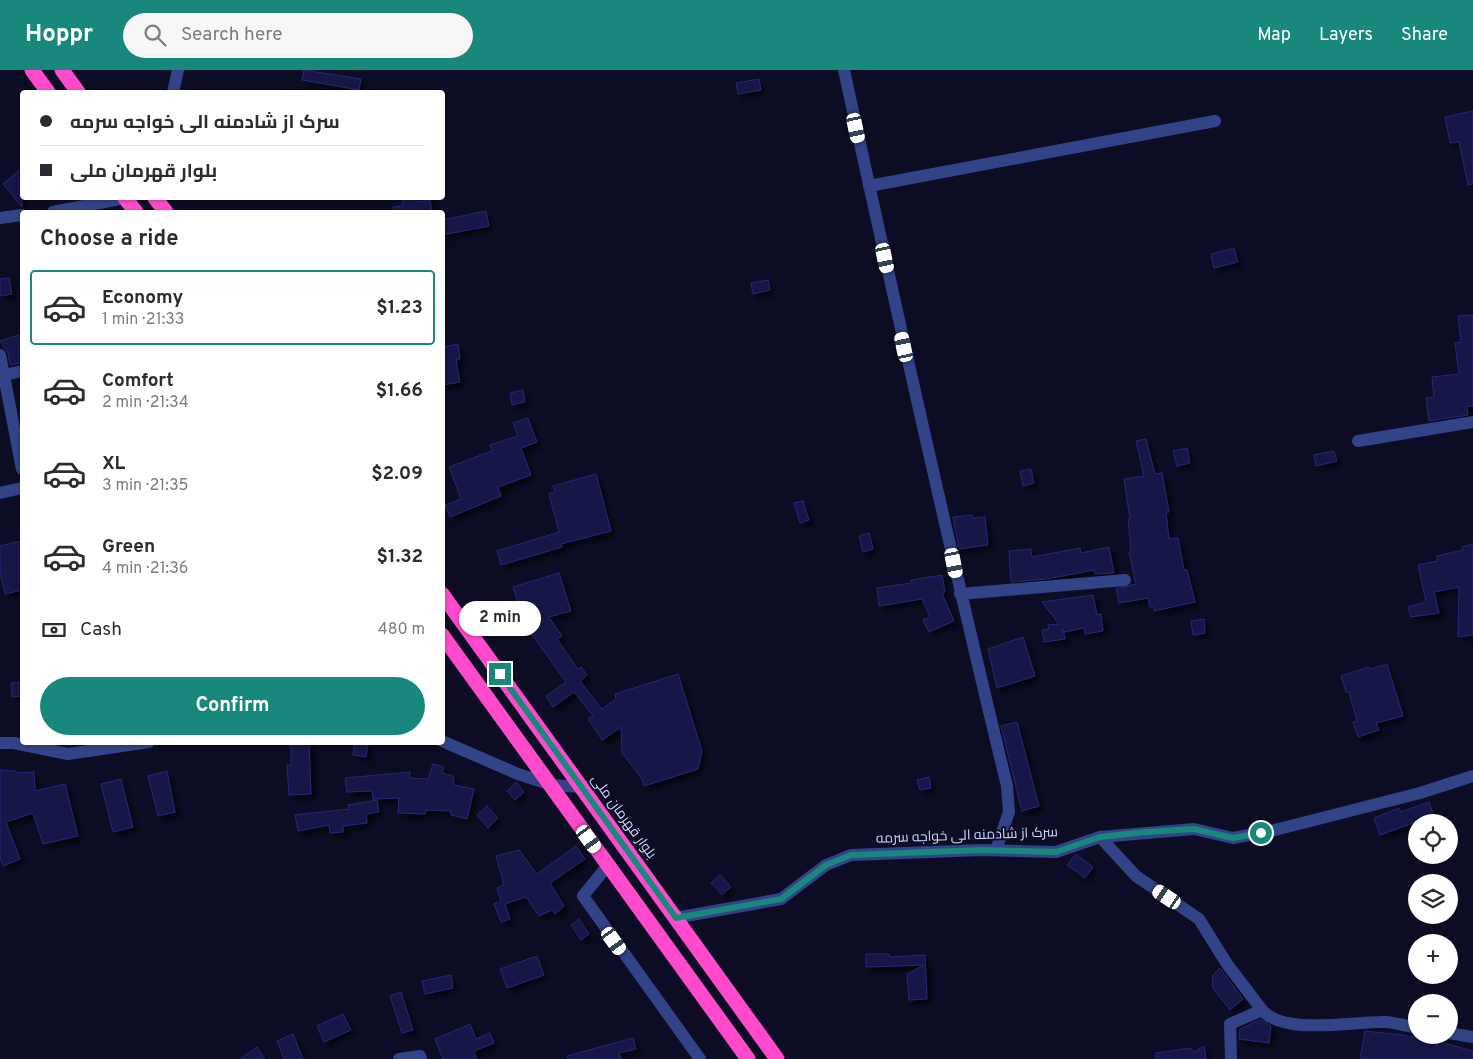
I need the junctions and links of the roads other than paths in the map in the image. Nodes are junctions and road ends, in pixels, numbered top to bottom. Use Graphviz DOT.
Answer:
graph roads {
  1 [pos="32,70"];
  2 [pos="62,70"];
  3 [pos="178,70"];
  4 [pos="844,70"];
  5 [pos="47,90"];
  6 [pos="77,90"];
  7 [pos="173,90"];
  8 [pos="1215,121"];
  9 [pos="869,186"];
  10 [pos="115,200"];
  11 [pos="127,200"];
  12 [pos="157,200"];
  13 [pos="63,210"];
  14 [pos="134,210"];
  15 [pos="164,210"];
  16 [pos="20,216"];
  17 [pos="0,218"];
  18 [pos="0,355"];
  19 [pos="20,372"];
  20 [pos="2,376"];
  21 [pos="1473,422"];
  22 [pos="1358,441"];
  23 [pos="20,460"];
  24 [pos="20,488"];
  25 [pos="0,493"];
  26 [pos="1125,580"];
  27 [pos="960,594"];
  28 [pos="445,598"];
  29 [pos="445,638"];
  30 [pos="445,742"];
  31 [pos="0,743"];
  32 [pos="20,744"];
  33 [pos="24,745"];
  34 [pos="109,745"];
  35 [pos="83,747"];
  36 [pos="1473,776"];
  37 [pos="552,785"];
  38 [pos="581,787"];
  39 [pos="1100,837"];
  40 [pos="996,850"];
  41 [pos="608,866"];
  42 [pos="676,918"];
  43 [pos="1262,1010"];
  44 [pos="1408,1026"];
  45 [pos="1458,1034"];
  46 [pos="1473,1037"];
  47 [pos="399,1059"];
  48 [pos="421,1059"];
  49 [pos="700,1059"];
  50 [pos="748,1059"];
  51 [pos="777,1059"];
  52 [pos="1231,1059"];
  1 -- 5 [label="highway"];
  2 -- 6 [label="highway"];
  3 -- 7 [label="street"];
  4 -- 9 [label="street"];
  8 -- 9 [label="street"];
  9 -- 27 [label="street"];
  10 -- 13 [label="street"];
  11 -- 14 [label="highway"];
  12 -- 15 [label="highway"];
  16 -- 17 [label="street"];
  18 -- 20 [label="street"];
  19 -- 20 [label="street"];
  20 -- 23 [label="street"];
  21 -- 22 [label="street"];
  24 -- 25 [label="street"];
  26 -- 27 [label="street"];
  27 -- 40 [label="street"];
  28 -- 38 [label="highway, بلوار قهرمان ملی"];
  29 -- 37 [label="highway"];
  30 -- 37 [label="street"];
  31 -- 32 [label="street"];
  33 -- 35 [label="street"];
  34 -- 35 [label="street"];
  36 -- 39 [label="street, سرک از شادمنه الی خواجه سرمه"];
  37 -- 38 [label="street"];
  37 -- 41 [label="highway"];
  38 -- 42 [label="highway, بلوار قهرمان ملی"];
  39 -- 40 [label="street, سرک از شادمنه الی خواجه سرمه"];
  39 -- 43 [label="street"];
  40 -- 42 [label="street, سرک از شادمنه الی خواجه سرمه"];
  41 -- 49 [label="street"];
  41 -- 50 [label="highway"];
  42 -- 51 [label="highway, بلوار قهرمان ملی"];
  43 -- 44 [label="street"];
  43 -- 52 [label="street"];
  45 -- 46 [label="street"];
  47 -- 48 [label="street"];
}
